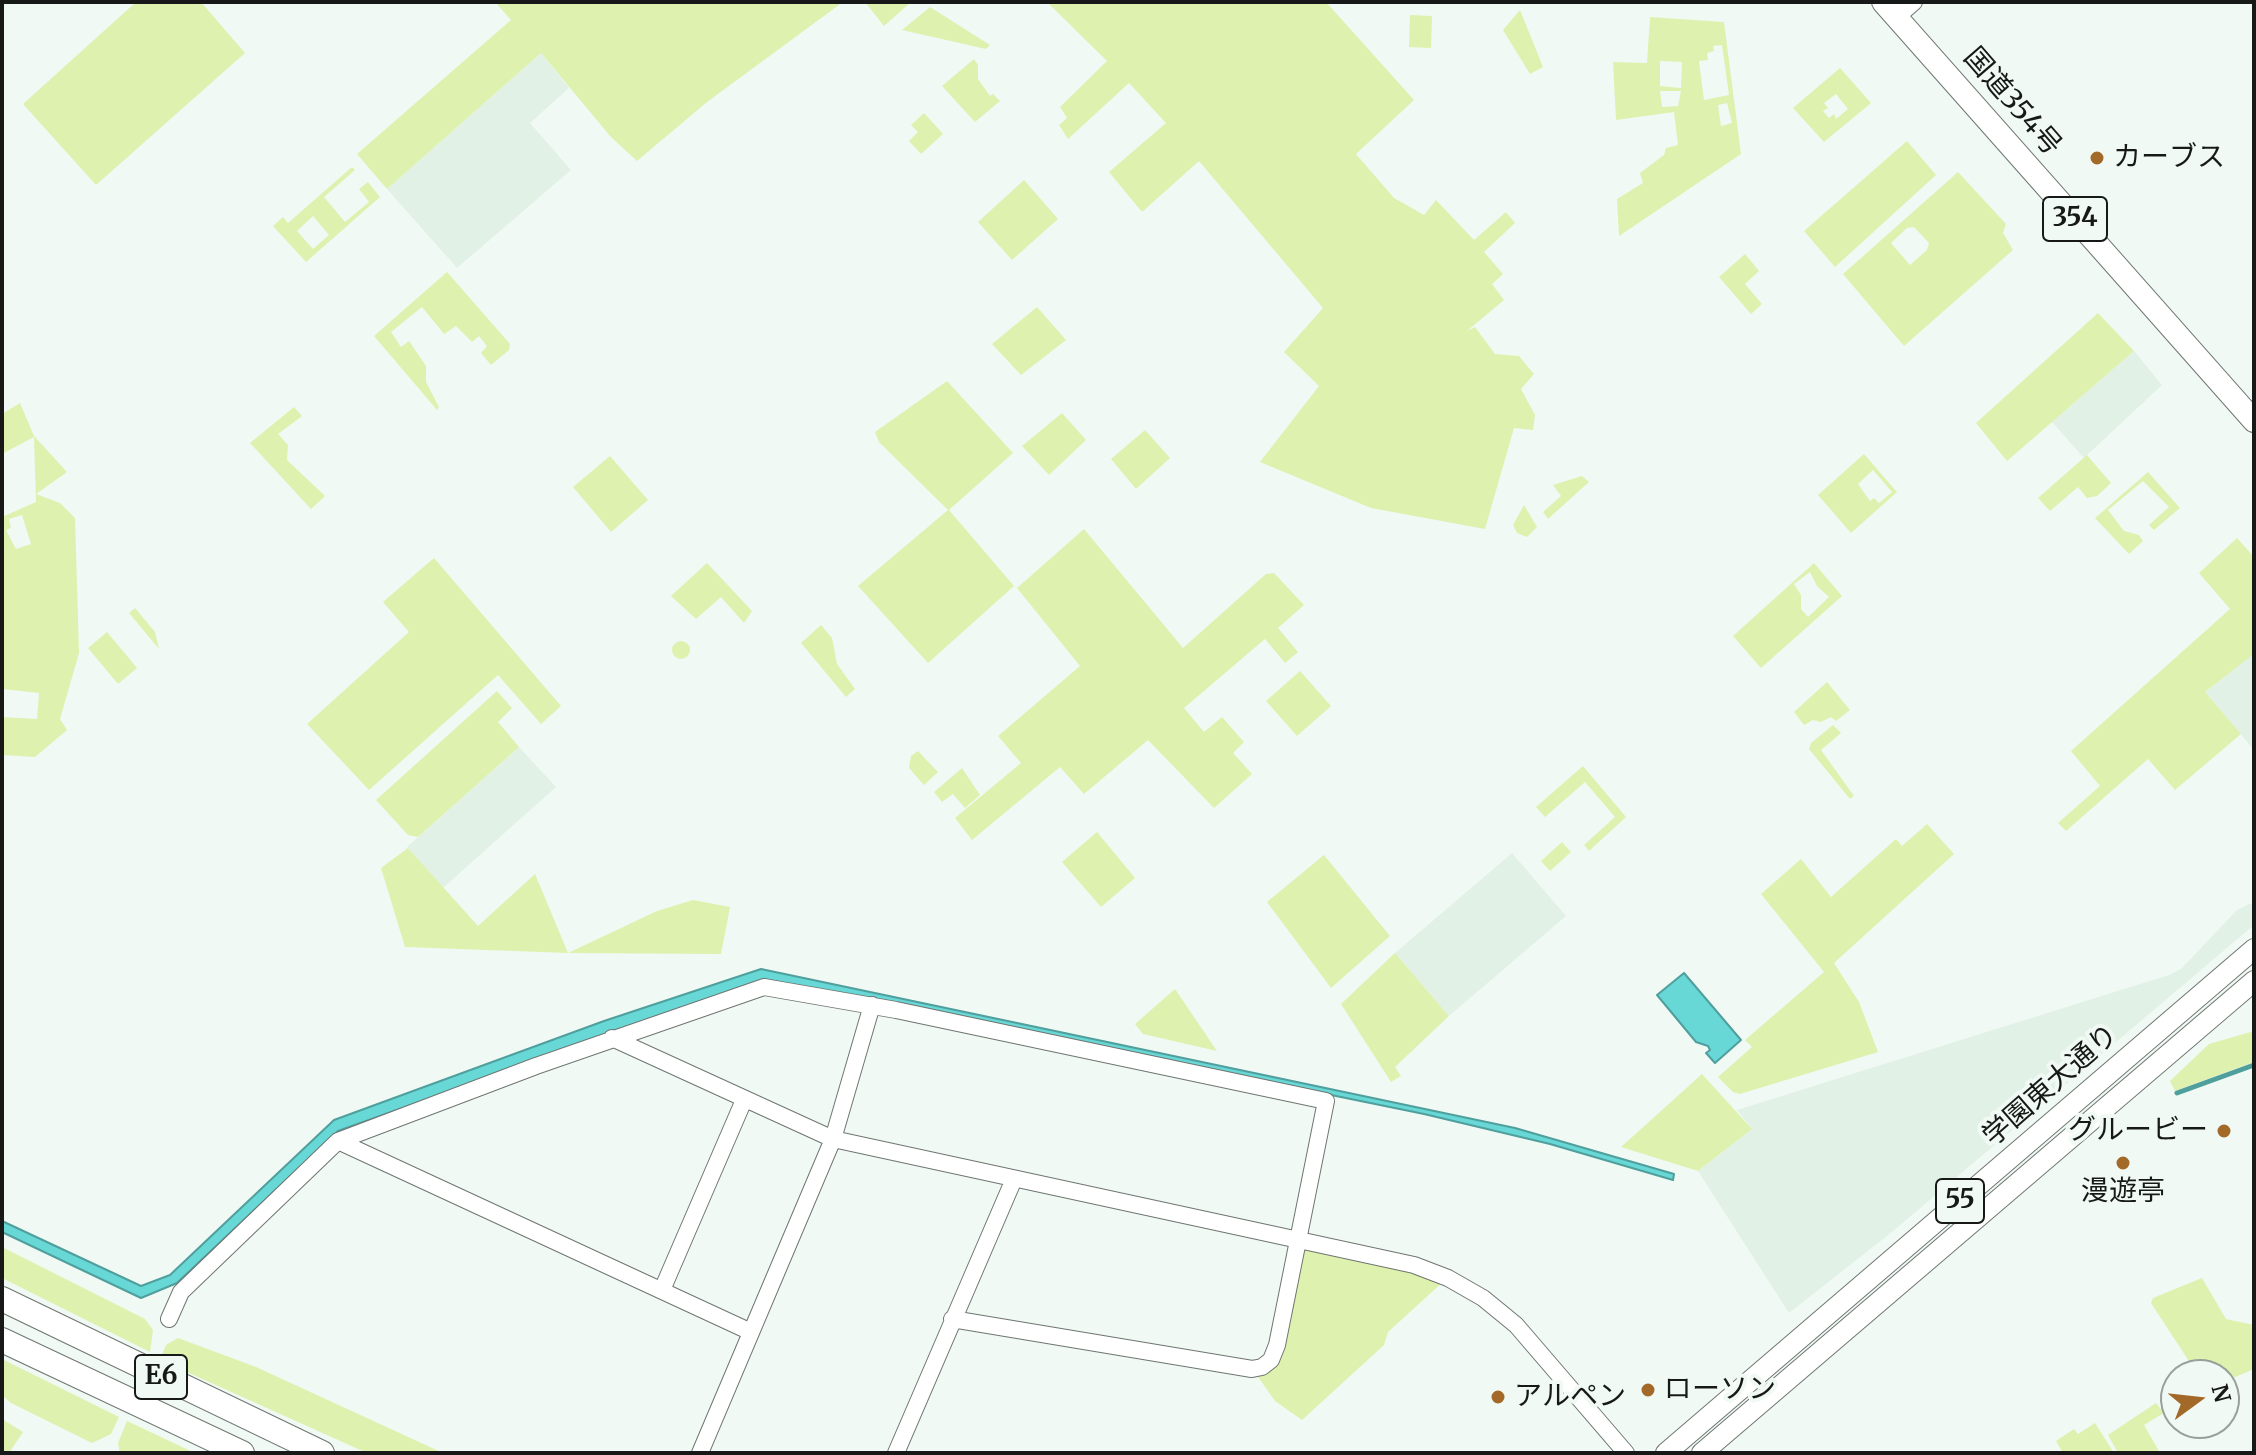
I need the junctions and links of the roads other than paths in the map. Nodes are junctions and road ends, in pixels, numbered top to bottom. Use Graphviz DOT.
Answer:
graph roads {
  1 [pos="1914,2"];
  2 [pos="1890,9"];
  3 [pos="2254,421"];
  4 [pos="2254,949"];
  5 [pos="2254,981"];
  6 [pos="872,1005"];
  7 [pos="612,1038"];
  8 [pos="744,1100"];
  9 [pos="833,1139"];
  10 [pos="338,1141"];
  11 [pos="1014,1179"];
  12 [pos="1300,1239"];
  13 [pos="662,1290"];
  14 [pos="2,1299"];
  15 [pos="169,1319"];
  16 [pos="952,1319"];
  17 [pos="751,1332"];
  18 [pos="2,1340"];
  19 [pos="242,1453"];
  20 [pos="322,1453"];
  21 [pos="700,1453"];
  22 [pos="896,1453"];
  23 [pos="1626,1453"];
  24 [pos="1666,1453"];
  25 [pos="1702,1453"];
  1 -- 2 [label="street"];
  2 -- 3 [label="highway, 国道354号 / 354"];
  4 -- 24 [label="main road, 学園東大通り / 55"];
  5 -- 25 [label="main road, 学園東大通り / 55"];
  6 -- 7 [label="street"];
  6 -- 9 [label="street"];
  6 -- 12 [label="street"];
  7 -- 8 [label="street"];
  7 -- 10 [label="street"];
  8 -- 9 [label="street"];
  8 -- 13 [label="street"];
  9 -- 11 [label="street"];
  9 -- 17 [label="street"];
  10 -- 13 [label="street"];
  10 -- 15 [label="street"];
  11 -- 12 [label="street"];
  11 -- 16 [label="street"];
  12 -- 16 [label="street"];
  12 -- 23 [label="street"];
  13 -- 17 [label="street"];
  14 -- 20 [label="highway, E6"];
  16 -- 22 [label="street"];
  17 -- 21 [label="street"];
  18 -- 19 [label="highway, E6"];
}
